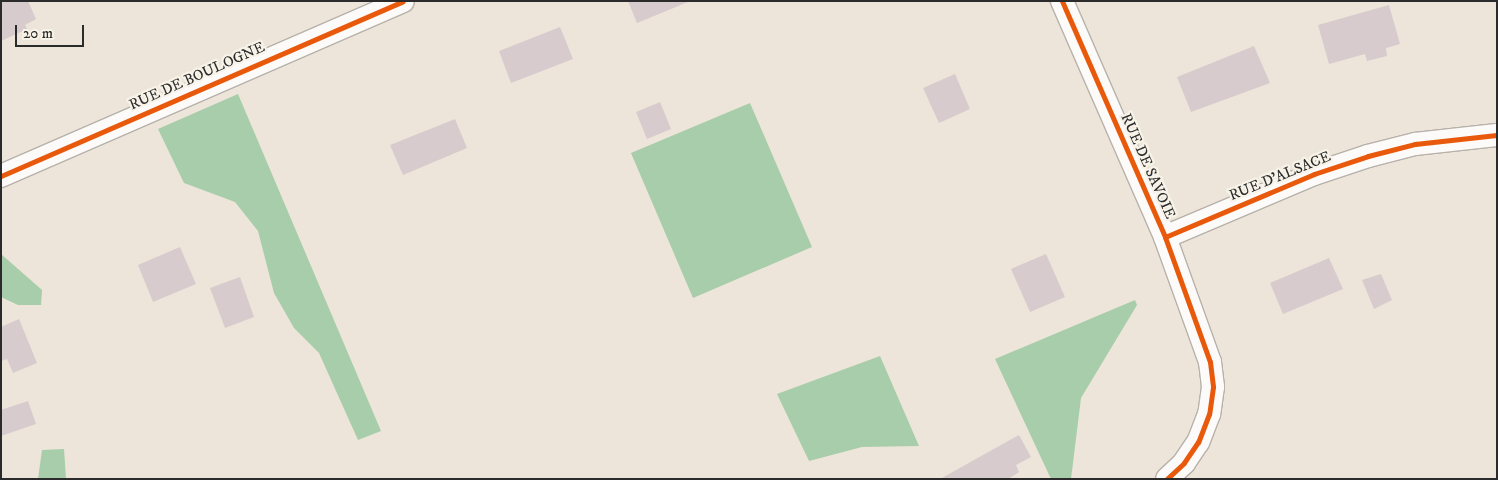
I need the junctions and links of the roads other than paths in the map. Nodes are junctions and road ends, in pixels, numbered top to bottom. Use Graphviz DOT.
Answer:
graph roads {
  1 [pos="403,1"];
  2 [pos="1062,1"];
  3 [pos="1497,135"];
  4 [pos="1,176"];
  5 [pos="1165,237"];
  6 [pos="1167,479"];
  1 -- 4 [label="street, RUE DE BOULOGNE"];
  2 -- 5 [label="street, RUE DE SAVOIE"];
  3 -- 5 [label="street, RUE D'ALSACE"];
  5 -- 6 [label="street, RUE DE SAVOIE"];
}
